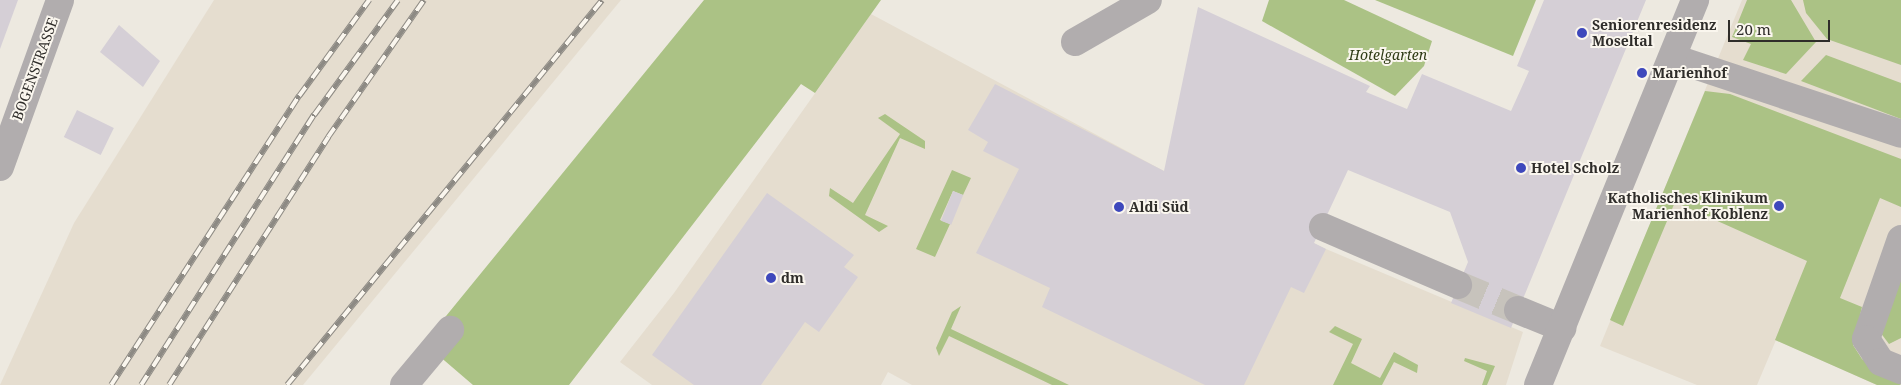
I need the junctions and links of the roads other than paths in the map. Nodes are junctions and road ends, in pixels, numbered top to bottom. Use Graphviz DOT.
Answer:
graph roads {
  1 [pos="60,0"];
  2 [pos="1148,0"];
  3 [pos="1695,0"];
  4 [pos="1075,42"];
  5 [pos="1673,58"];
  6 [pos="1901,134"];
  7 [pos="0,167"];
  8 [pos="1323,227"];
  9 [pos="1901,239"];
  10 [pos="1458,285"];
  11 [pos="1518,310"];
  12 [pos="1562,328"];
  13 [pos="450,330"];
  14 [pos="1901,370"];
  15 [pos="404,385"];
  16 [pos="1538,385"];
  1 -- 7 [label="street, BOGENSTRASSE"];
  2 -- 4 [label="street"];
  3 -- 5 [label="street"];
  5 -- 6 [label="street"];
  5 -- 12 [label="street"];
  8 -- 10 [label="street"];
  9 -- 14 [label="street"];
  11 -- 12 [label="street"];
  12 -- 16 [label="street"];
  13 -- 15 [label="street"];
}
